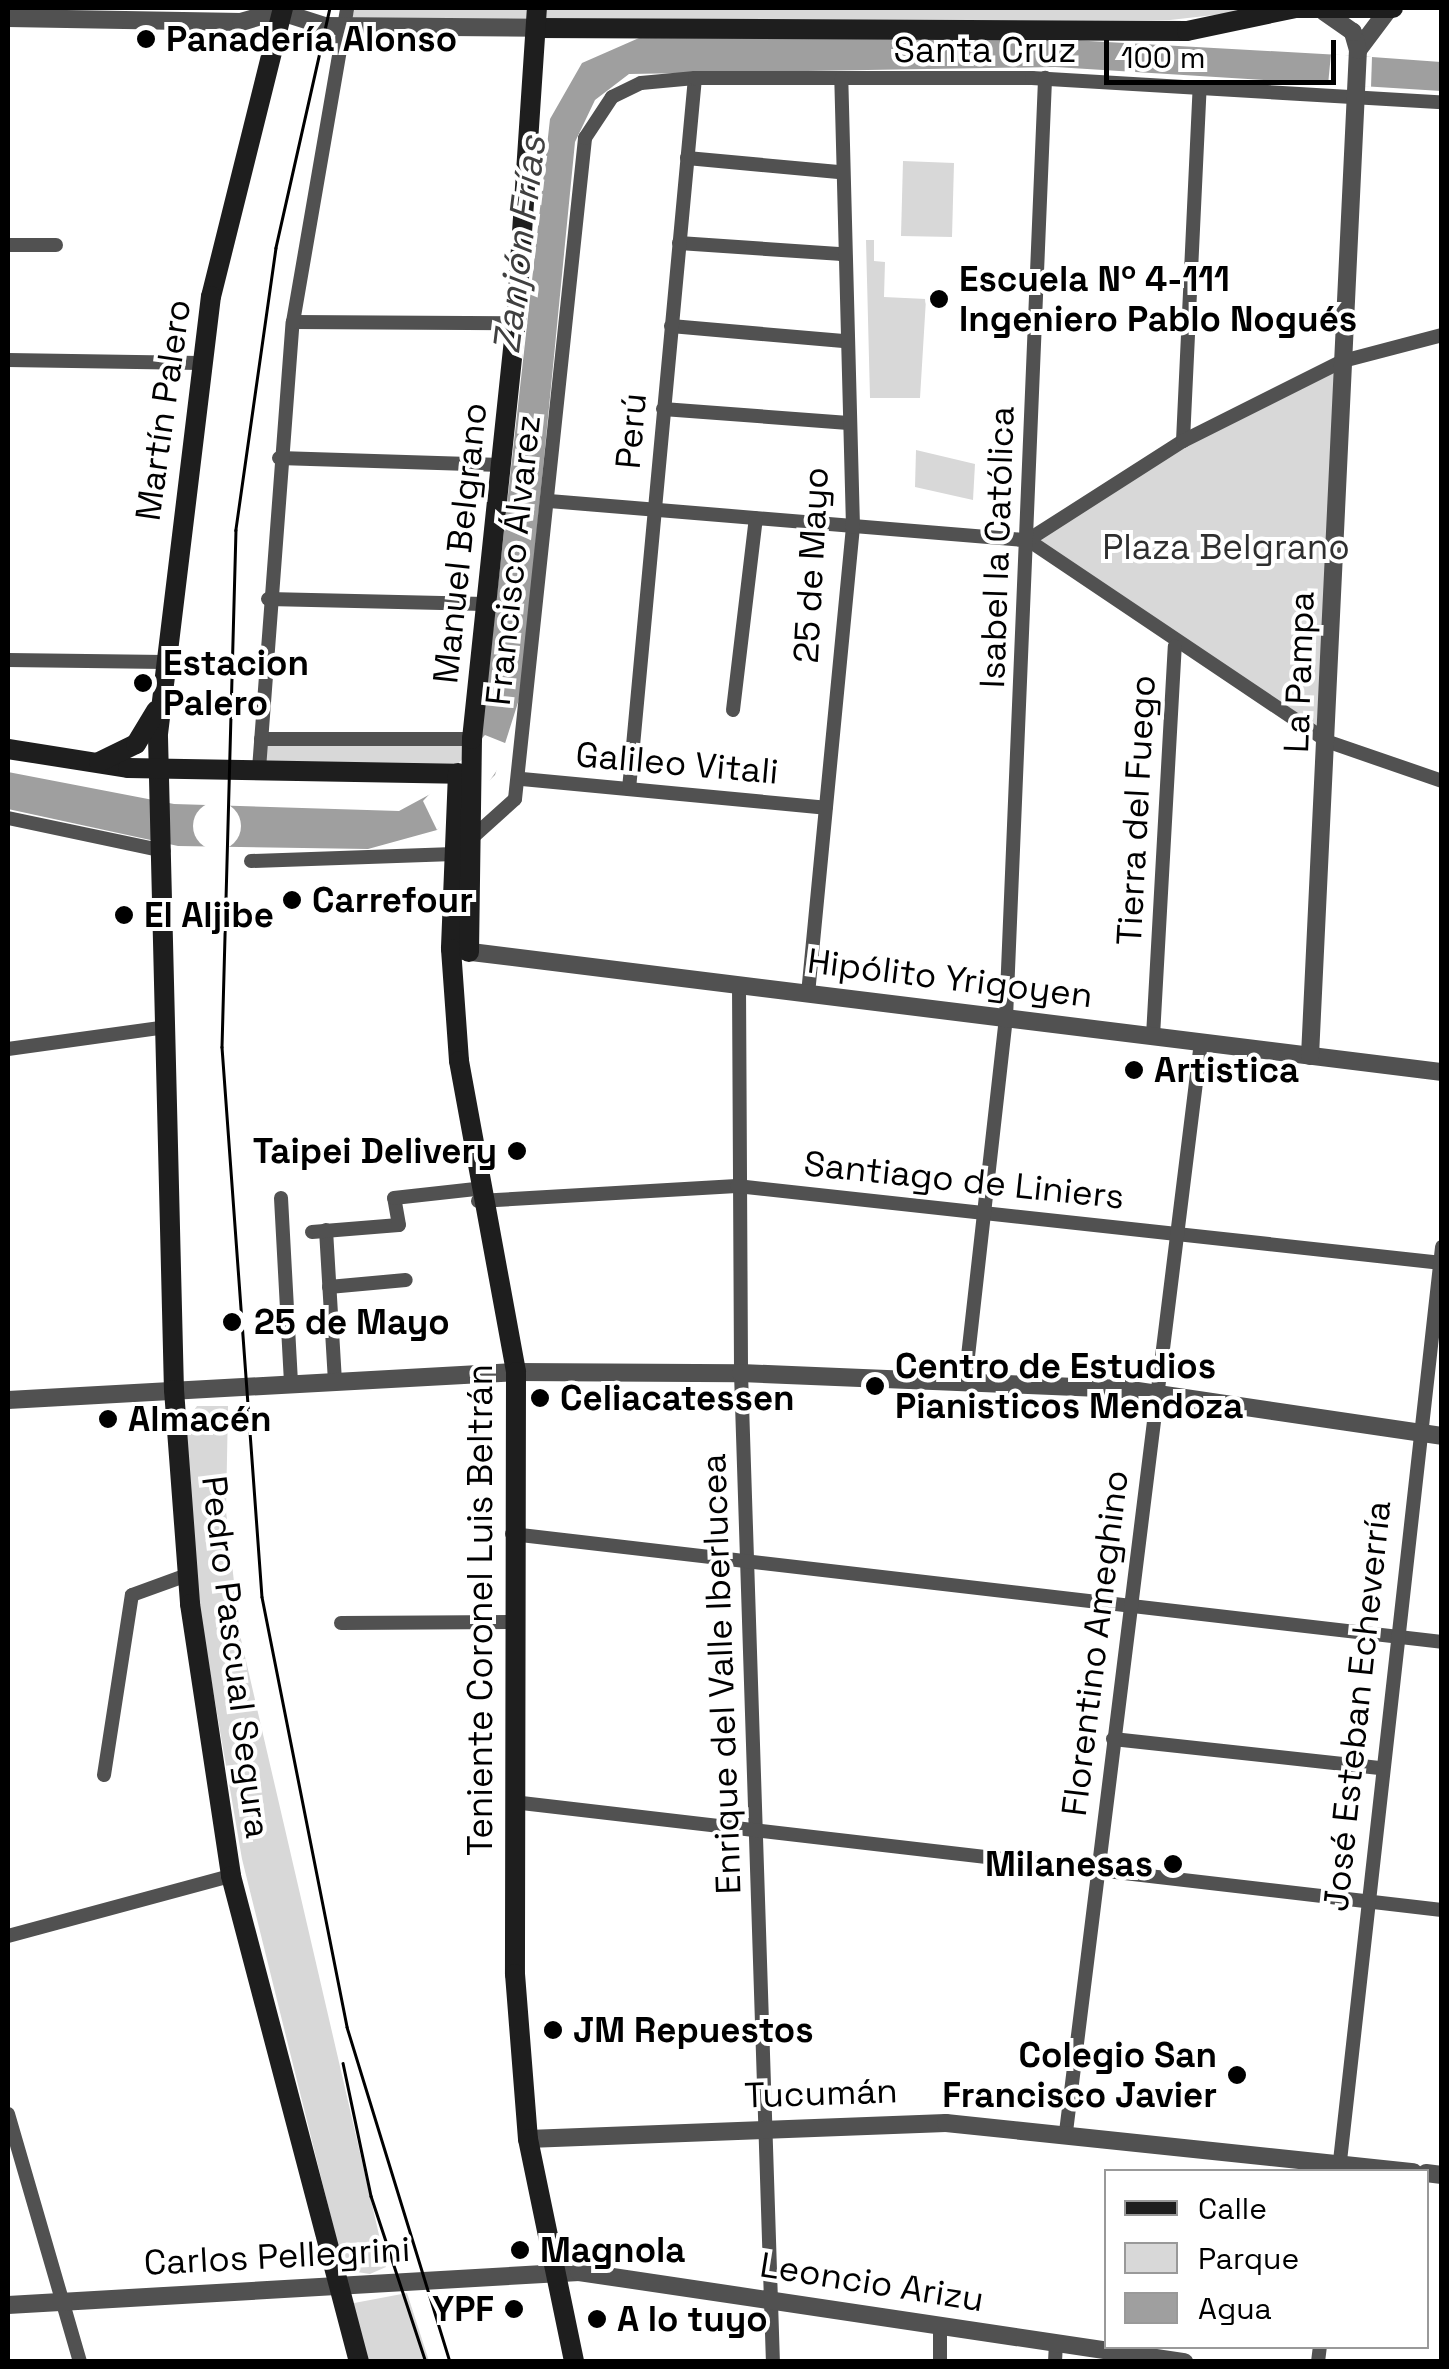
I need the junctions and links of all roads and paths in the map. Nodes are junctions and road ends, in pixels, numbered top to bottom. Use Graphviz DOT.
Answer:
graph roads {
  1 [pos="347,8"];
  2 [pos="1295,8"];
  3 [pos="284,9"];
  4 [pos="1390,9"];
  5 [pos="1324,12"];
  6 [pos="8,18"];
  7 [pos="536,18"];
  8 [pos="342,27"];
  9 [pos="1358,53"];
  10 [pos="695,78"];
  11 [pos="1045,78"];
  12 [pos="841,79"];
  13 [pos="1200,87"];
  14 [pos="1356,92"];
  15 [pos="1442,102"];
  16 [pos="597,112"];
  17 [pos="687,158"];
  18 [pos="838,172"];
  19 [pos="679,243"];
  20 [pos="8,244"];
  21 [pos="56,245"];
  22 [pos="839,254"];
  23 [pos="293,322"];
  24 [pos="516,323"];
  25 [pos="671,326"];
  26 [pos="1442,335"];
  27 [pos="844,340"];
  28 [pos="8,360"];
  29 [pos="1343,361"];
  30 [pos="200,363"];
  31 [pos="663,409"];
  32 [pos="848,423"];
  33 [pos="1183,441"];
  34 [pos="279,458"];
  35 [pos="501,465"];
  36 [pos="549,501"];
  37 [pos="655,510"];
  38 [pos="756,518"];
  39 [pos="853,527"];
  40 [pos="1028,540"];
  41 [pos="268,599"];
  42 [pos="486,604"];
  43 [pos="1175,647"];
  44 [pos="8,660"];
  45 [pos="166,662"];
  46 [pos="162,695"];
  47 [pos="733,710"];
  48 [pos="261,738"];
  49 [pos="472,740"];
  50 [pos="1328,742"];
  51 [pos="8,749"];
  52 [pos="92,764"];
  53 [pos="157,768"];
  54 [pos="259,768"];
  55 [pos="466,774"];
  56 [pos="522,779"];
  57 [pos="1442,781"];
  58 [pos="628,789"];
  59 [pos="456,798"];
  60 [pos="826,808"];
  61 [pos="8,818"];
  62 [pos="162,830"];
  63 [pos="462,850"];
  64 [pos="251,861"];
  65 [pos="460,951"];
  66 [pos="739,985"];
  67 [pos="808,994"];
  68 [pos="1006,1018"];
  69 [pos="167,1027"];
  70 [pos="1153,1036"];
  71 [pos="1201,1042"];
  72 [pos="8,1049"];
  73 [pos="1310,1056"];
  74 [pos="1442,1072"];
  75 [pos="737,1186"];
  76 [pos="477,1195"];
  77 [pos="281,1198"];
  78 [pos="984,1212"];
  79 [pos="1175,1233"];
  80 [pos="1442,1247"];
  81 [pos="1440,1263"];
  82 [pos="406,1280"];
  83 [pos="329,1287"];
  84 [pos="516,1372"];
  85 [pos="741,1373"];
  86 [pos="335,1381"];
  87 [pos="965,1383"];
  88 [pos="291,1384"];
  89 [pos="174,1390"];
  90 [pos="1156,1392"];
  91 [pos="8,1400"];
  92 [pos="1417,1432"];
  93 [pos="1442,1436"];
  94 [pos="512,1534"];
  95 [pos="748,1562"];
  96 [pos="187,1575"];
  97 [pos="1129,1608"];
  98 [pos="512,1622"];
  99 [pos="341,1623"];
  100 [pos="1392,1637"];
  101 [pos="1442,1642"];
  102 [pos="1113,1739"];
  103 [pos="1380,1768"];
  104 [pos="104,1775"];
  105 [pos="513,1802"];
  106 [pos="758,1830"];
  107 [pos="1098,1869"];
  108 [pos="231,1876"];
  109 [pos="1368,1900"];
  110 [pos="1442,1910"];
  111 [pos="8,1936"];
  112 [pos="8,2114"];
  113 [pos="763,2127"];
  114 [pos="1066,2132"];
  115 [pos="528,2138"];
  116 [pos="1340,2167"];
  117 [pos="1369,2169"];
  118 [pos="550,2272"];
  119 [pos="332,2286"];
  120 [pos="770,2300"];
  121 [pos="60,2302"];
  122 [pos="8,2305"];
  123 [pos="940,2326"];
  124 [pos="1056,2352"];
  125 [pos="80,2362"];
  126 [pos="359,2362"];
  127 [pos="574,2362"];
  128 [pos="773,2362"];
  129 [pos="940,2362"];
  130 [pos="1184,2362"];
  1 -- 8 [label="street"];
  2 -- 5 [label="main road"];
  2 -- 7 [label="main road"];
  3 -- 6 [label="street"];
  3 -- 8 [label="street"];
  3 -- 30 [label="main road, Martín Palero"];
  4 -- 5 [label="main road"];
  4 -- 9 [label="street"];
  5 -- 9 [label="street"];
  7 -- 8 [label="street"];
  7 -- 24 [label="main road, Manuel Belgrano"];
  8 -- 23 [label="street"];
  9 -- 14 [label="street, La Pampa"];
  10 -- 12 [label="street, Santa Cruz"];
  10 -- 16 [label="street, Santa Cruz"];
  10 -- 17 [label="street, Perú"];
  11 -- 12 [label="street, Santa Cruz"];
  11 -- 13 [label="street, Santa Cruz"];
  11 -- 40 [label="street, Isabel la Católica"];
  12 -- 18 [label="street, 25 de Mayo"];
  13 -- 14 [label="street, Santa Cruz"];
  13 -- 33 [label="street"];
  14 -- 15 [label="street, Santa Cruz"];
  14 -- 29 [label="street, La Pampa"];
  16 -- 36 [label="street, Francisco Álvarez"];
  17 -- 18 [label="street"];
  17 -- 19 [label="street, Perú"];
  18 -- 22 [label="street, 25 de Mayo"];
  19 -- 22 [label="street"];
  19 -- 25 [label="street, Perú"];
  20 -- 21 [label="street"];
  22 -- 27 [label="street, 25 de Mayo"];
  23 -- 24 [label="street"];
  23 -- 34 [label="street"];
  24 -- 35 [label="main road, Manuel Belgrano"];
  25 -- 27 [label="street"];
  25 -- 31 [label="street, Perú"];
  26 -- 29 [label="street"];
  27 -- 32 [label="street, 25 de Mayo"];
  28 -- 30 [label="street"];
  29 -- 33 [label="street"];
  29 -- 50 [label="street, La Pampa"];
  30 -- 45 [label="main road, Martín Palero"];
  31 -- 32 [label="street"];
  31 -- 37 [label="street, Perú"];
  32 -- 39 [label="street, 25 de Mayo"];
  33 -- 40 [label="street"];
  34 -- 35 [label="street"];
  34 -- 41 [label="street"];
  35 -- 42 [label="main road, Manuel Belgrano"];
  36 -- 37 [label="street"];
  36 -- 56 [label="street, Francisco Álvarez"];
  37 -- 38 [label="street"];
  37 -- 58 [label="street, Perú"];
  38 -- 39 [label="street"];
  38 -- 47 [label="street"];
  39 -- 40 [label="street"];
  39 -- 60 [label="street, 25 de Mayo"];
  40 -- 43 [label="street"];
  40 -- 68 [label="street, Isabel la Católica"];
  41 -- 42 [label="street"];
  41 -- 48 [label="street"];
  42 -- 49 [label="main road, Manuel Belgrano"];
  43 -- 50 [label="street"];
  43 -- 70 [label="street, Tierra del Fuego"];
  44 -- 45 [label="street"];
  45 -- 46 [label="main road, Martín Palero"];
  46 -- 52 [label="main road"];
  46 -- 53 [label="main road, Martín Palero"];
  48 -- 49 [label="street"];
  48 -- 54 [label="street"];
  49 -- 55 [label="main road, Manuel Belgrano"];
  50 -- 57 [label="street"];
  50 -- 73 [label="street, La Pampa"];
  51 -- 52 [label="main road"];
  52 -- 53 [label="main road"];
  53 -- 54 [label="main road"];
  53 -- 62 [label="main road, Martín Palero"];
  54 -- 55 [label="main road"];
  55 -- 59 [label="main road, Manuel Belgrano"];
  55 -- 63 [label="main road, Manuel Belgrano"];
  56 -- 58 [label="street, Galileo Vitali"];
  56 -- 63 [label="street"];
  58 -- 60 [label="street, Galileo Vitali"];
  59 -- 63 [label="main road, Teniente Coronel Luis Beltrán"];
  60 -- 67 [label="street, 25 de Mayo"];
  61 -- 62 [label="street"];
  62 -- 69 [label="main road, Pedro Pascual Segura"];
  63 -- 64 [label="street"];
  63 -- 65 [label="main road, Teniente Coronel Luis Beltrán"];
  65 -- 66 [label="street, Hipólito Yrigoyen"];
  65 -- 76 [label="main road, Teniente Coronel Luis Beltrán"];
  66 -- 67 [label="street, Hipólito Yrigoyen"];
  66 -- 75 [label="street, Enrique del Valle Iberlucea"];
  67 -- 68 [label="street, Hipólito Yrigoyen"];
  68 -- 70 [label="street, Hipólito Yrigoyen"];
  68 -- 78 [label="street, Isabel la Católica"];
  69 -- 72 [label="street"];
  69 -- 89 [label="main road, Pedro Pascual Segura"];
  70 -- 71 [label="street, Hipólito Yrigoyen"];
  71 -- 73 [label="street, Hipólito Yrigoyen"];
  71 -- 79 [label="street, Florentino Ameghino"];
  73 -- 74 [label="street, Hipólito Yrigoyen"];
  75 -- 76 [label="street, Santiago de Liniers"];
  75 -- 78 [label="street, Santiago de Liniers"];
  75 -- 85 [label="street, Enrique del Valle Iberlucea"];
  76 -- 83 [label="street, Santiago de Liniers"];
  76 -- 84 [label="main road, Teniente Coronel Luis Beltrán"];
  77 -- 88 [label="street"];
  78 -- 79 [label="street, Santiago de Liniers"];
  78 -- 87 [label="street, Isabel la Católica"];
  79 -- 81 [label="street, Santiago de Liniers"];
  79 -- 90 [label="street, Florentino Ameghino"];
  80 -- 81 [label="street, José Esteban Echeverría"];
  81 -- 92 [label="street, José Esteban Echeverría"];
  82 -- 83 [label="street"];
  83 -- 86 [label="street"];
  84 -- 85 [label="street"];
  84 -- 86 [label="street"];
  84 -- 94 [label="main road, Teniente Coronel Luis Beltrán"];
  85 -- 87 [label="street"];
  85 -- 95 [label="street, Enrique del Valle Iberlucea"];
  86 -- 88 [label="street"];
  87 -- 90 [label="street"];
  88 -- 89 [label="street"];
  89 -- 91 [label="street"];
  89 -- 96 [label="main road, Pedro Pascual Segura"];
  90 -- 92 [label="street"];
  90 -- 97 [label="street, Florentino Ameghino"];
  92 -- 93 [label="street"];
  92 -- 100 [label="street, José Esteban Echeverría"];
  94 -- 95 [label="street"];
  94 -- 98 [label="main road, Teniente Coronel Luis Beltrán"];
  95 -- 97 [label="street"];
  95 -- 106 [label="street, Enrique del Valle Iberlucea"];
  96 -- 104 [label="street"];
  96 -- 108 [label="main road, Pedro Pascual Segura"];
  97 -- 100 [label="street"];
  97 -- 102 [label="street, Florentino Ameghino"];
  98 -- 99 [label="street"];
  98 -- 105 [label="main road, Teniente Coronel Luis Beltrán"];
  100 -- 101 [label="street"];
  100 -- 103 [label="street, José Esteban Echeverría"];
  102 -- 103 [label="street"];
  102 -- 107 [label="street, Florentino Ameghino"];
  103 -- 109 [label="street, José Esteban Echeverría"];
  105 -- 106 [label="street"];
  105 -- 115 [label="main road, Teniente Coronel Luis Beltrán"];
  106 -- 107 [label="street"];
  106 -- 113 [label="street, Enrique del Valle Iberlucea"];
  107 -- 109 [label="street"];
  107 -- 114 [label="street, Florentino Ameghino"];
  108 -- 111 [label="street"];
  108 -- 119 [label="main road, Pedro Pascual Segura"];
  109 -- 110 [label="street"];
  109 -- 116 [label="street, José Esteban Echeverría"];
  112 -- 121 [label="street"];
  113 -- 114 [label="street, Tucumán"];
  113 -- 115 [label="street, Tucumán"];
  113 -- 120 [label="street, Enrique del Valle Iberlucea"];
  114 -- 116 [label="street, Tucumán"];
  115 -- 118 [label="main road, Teniente Coronel Luis Beltrán"];
  116 -- 117 [label="street, Tucumán"];
  118 -- 119 [label="street, Carlos Pellegrini"];
  118 -- 120 [label="street, Leoncio Arizu"];
  118 -- 127 [label="main road, Teniente Coronel Luis Beltrán"];
  119 -- 121 [label="street, Carlos Pellegrini"];
  119 -- 126 [label="main road, Pedro Pascual Segura"];
  120 -- 123 [label="street, Leoncio Arizu"];
  120 -- 128 [label="street, Enrique del Valle Iberlucea"];
  121 -- 122 [label="street, Carlos Pellegrini"];
  121 -- 125 [label="street"];
  123 -- 124 [label="street, Leoncio Arizu"];
  123 -- 129 [label="street"];
  124 -- 130 [label="street, Leoncio Arizu"];
}
